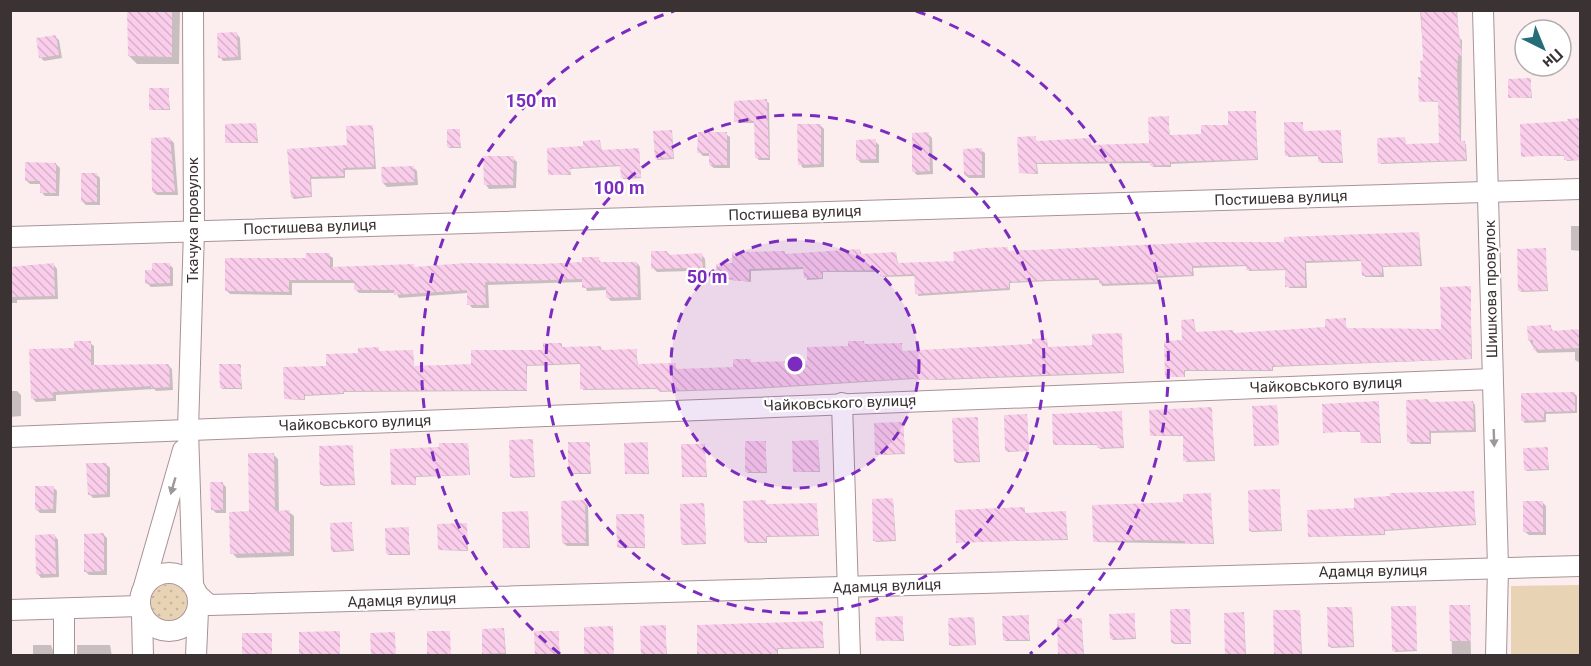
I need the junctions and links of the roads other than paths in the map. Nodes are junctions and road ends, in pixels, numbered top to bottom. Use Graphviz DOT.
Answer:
graph roads {
  1 [pos="193,10"];
  2 [pos="1482,10"];
  3 [pos="1581,189"];
  4 [pos="1489,192"];
  5 [pos="194,231"];
  6 [pos="10,237"];
  7 [pos="1492,380"];
  8 [pos="842,403"];
  9 [pos="188,430"];
  10 [pos="10,437"];
  11 [pos="1581,566"];
  12 [pos="1498,568"];
  13 [pos="144,586"];
  14 [pos="848,587"];
  15 [pos="196,596"];
  16 [pos="64,609"];
  17 [pos="10,610"];
  18 [pos="141,610"];
  19 [pos="64,656"];
  20 [pos="143,656"];
  21 [pos="196,656"];
  22 [pos="850,656"];
  23 [pos="1496,656"];
  1 -- 5 [label="street, Ткачука провулок"];
  2 -- 4 [label="street, Шишкова провулок"];
  3 -- 4 [label="street, Постишева вулиця"];
  4 -- 5 [label="street, Постишева вулиця"];
  4 -- 7 [label="street, Шишкова провулок"];
  5 -- 6 [label="street, Постишева вулиця"];
  5 -- 9 [label="street, Ткачука провулок"];
  7 -- 8 [label="street, Чайковського вулиця"];
  7 -- 12 [label="street, Шишкова провулок, one-way"];
  8 -- 9 [label="street, Чайковського вулиця"];
  8 -- 14 [label="street"];
  9 -- 10 [label="street, Чайковського вулиця"];
  9 -- 13 [label="street, one-way"];
  9 -- 15 [label="street"];
  11 -- 12 [label="street, Адамця вулиця"];
  12 -- 14 [label="street, Адамця вулиця"];
  12 -- 23 [label="street, Шишкова провулок"];
  13 -- 15 [label="street"];
  13 -- 18 [label="street"];
  14 -- 15 [label="street, Адамця вулиця"];
  14 -- 22 [label="street"];
  15 -- 18 [label="street"];
  15 -- 21 [label="street"];
  16 -- 17 [label="street"];
  16 -- 18 [label="street"];
  16 -- 19 [label="street"];
  18 -- 20 [label="street"];
}
